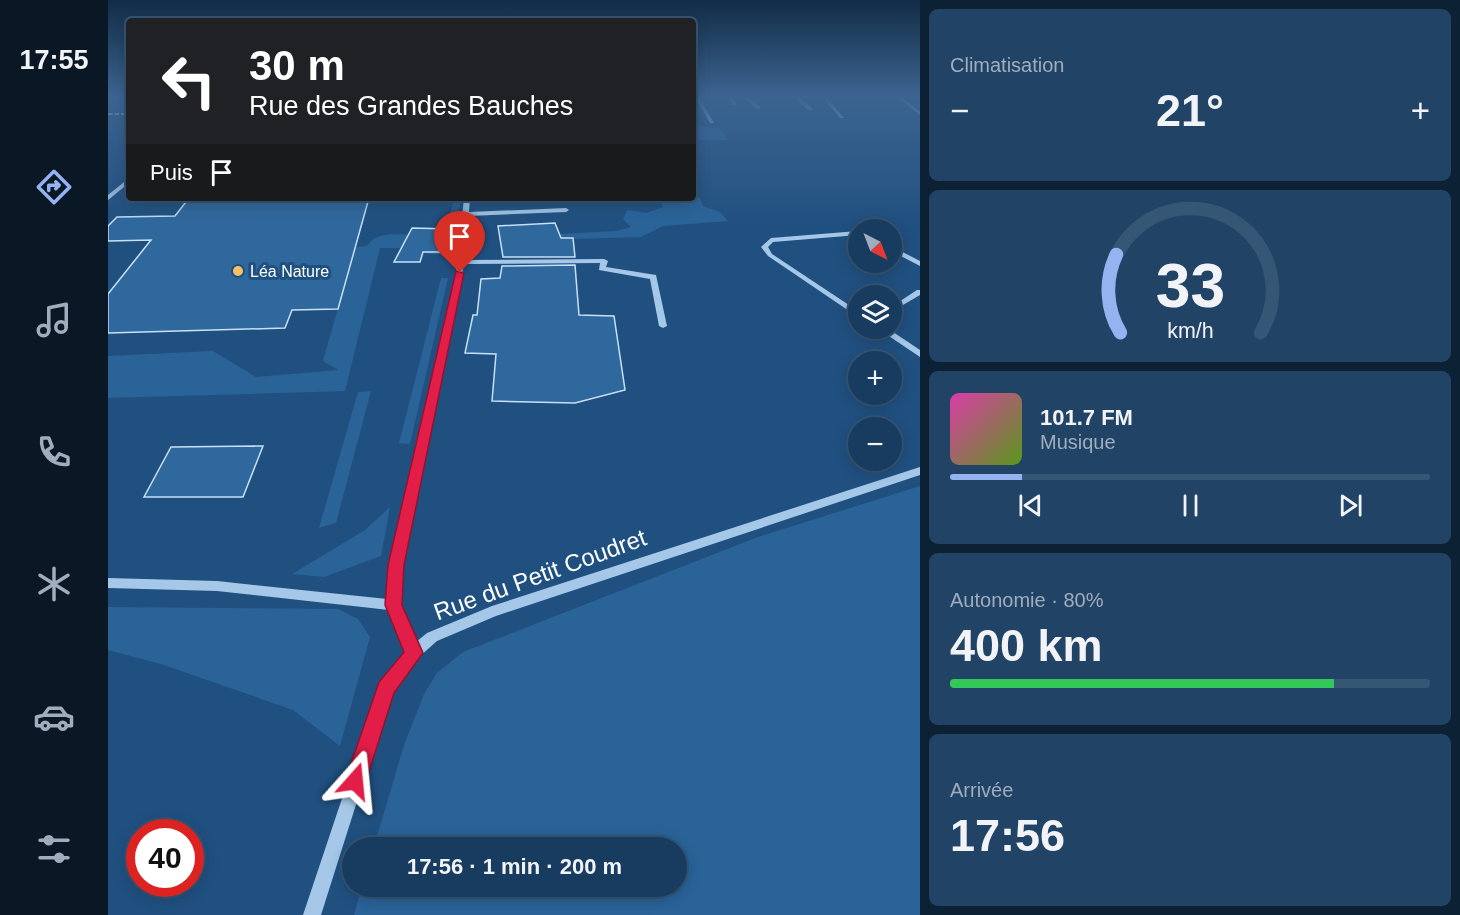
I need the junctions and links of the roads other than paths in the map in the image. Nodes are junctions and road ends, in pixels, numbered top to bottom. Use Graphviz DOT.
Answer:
graph roads {
  1 [pos="126,183"];
  2 [pos="108,198"];
  3 [pos="467,201"];
  4 [pos="566,210"];
  5 [pos="465,214"];
  6 [pos="848,234"];
  7 [pos="902,254"];
  8 [pos="461,262"];
  9 [pos="920,264"];
  10 [pos="920,292"];
  11 [pos="902,303"];
  12 [pos="848,308"];
  13 [pos="663,326"];
  14 [pos="898,339"];
  15 [pos="920,354"];
  16 [pos="920,471"];
  17 [pos="108,582"];
  18 [pos="393,605"];
  19 [pos="414,653"];
  20 [pos="312,915"];
  1 -- 2 [label="street"];
  3 -- 5 [label="street"];
  4 -- 5 [label="street"];
  5 -- 8 [label="street"];
  6 -- 12 [label="street"];
  7 -- 9 [label="street"];
  8 -- 13 [label="street"];
  8 -- 18 [label="street"];
  10 -- 11 [label="street"];
  14 -- 15 [label="street"];
  16 -- 19 [label="street, Rue du Petit Coudret"];
  17 -- 18 [label="street"];
  18 -- 19 [label="street"];
  19 -- 20 [label="street, Rue du Petit Coudret"];
}
